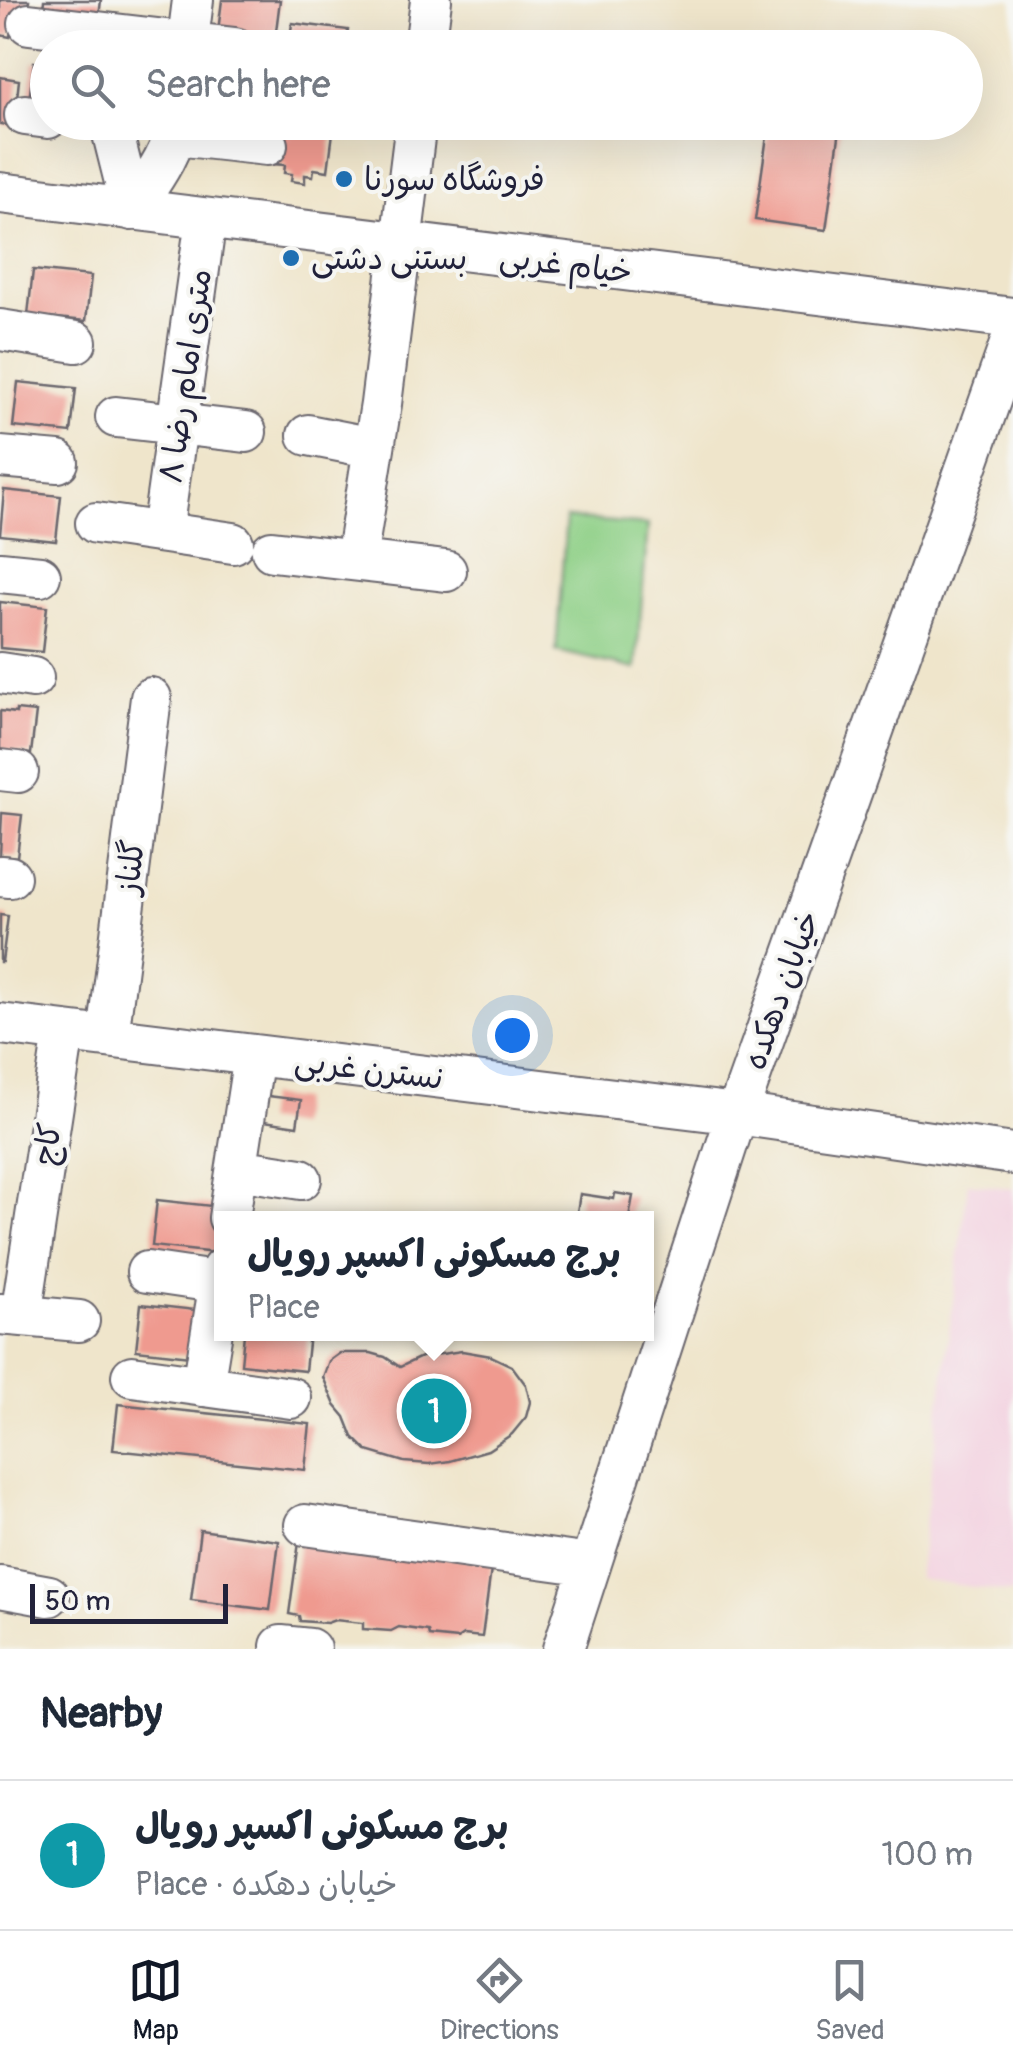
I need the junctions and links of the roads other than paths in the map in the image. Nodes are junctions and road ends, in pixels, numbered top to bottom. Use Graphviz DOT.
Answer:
graph roads {
  1 [pos="193,0"];
  2 [pos="431,0"];
  3 [pos="29,24"];
  4 [pos="123,27"];
  5 [pos="189,30"];
  6 [pos="427,30"];
  7 [pos="106,140"];
  8 [pos="171,140"];
  9 [pos="234,140"];
  10 [pos="414,140"];
  11 [pos="266,146"];
  12 [pos="0,193"];
  13 [pos="132,210"];
  14 [pos="206,219"];
  15 [pos="400,244"];
  16 [pos="1013,318"];
  17 [pos="0,330"];
  18 [pos="1013,336"];
  19 [pos="76,342"];
  20 [pos="116,417"];
  21 [pos="178,425"];
  22 [pos="246,432"];
  23 [pos="308,435"];
  24 [pos="374,448"];
  25 [pos="0,457"];
  26 [pos="58,462"];
  27 [pos="96,523"];
  28 [pos="162,532"];
  29 [pos="233,542"];
  30 [pos="272,551"];
  31 [pos="356,560"];
  32 [pos="446,571"];
  33 [pos="0,572"];
  34 [pos="40,576"];
  35 [pos="152,698"];
  36 [pos="0,1024"];
  37 [pos="64,1032"];
  38 [pos="108,1037"];
  39 [pos="254,1055"];
  40 [pos="737,1114"];
  41 [pos="1013,1154"];
  42 [pos="237,1169"];
  43 [pos="301,1179"];
  44 [pos="230,1211"];
  45 [pos="147,1272"];
  46 [pos="214,1277"];
  47 [pos="10,1315"];
  48 [pos="214,1320"];
  49 [pos="79,1321"];
  50 [pos="132,1376"];
  51 [pos="203,1386"];
  52 [pos="291,1398"];
  53 [pos="305,1525"];
  54 [pos="590,1564"];
  55 [pos="0,1587"];
  56 [pos="49,1596"];
  57 [pos="562,1649"];
  1 -- 5 [label="street"];
  2 -- 6 [label="street"];
  3 -- 4 [label="street"];
  7 -- 13 [label="street"];
  8 -- 13 [label="street"];
  9 -- 11 [label="street"];
  10 -- 15 [label="street"];
  12 -- 13 [label="street, خیام غربی"];
  13 -- 14 [label="street, خیام غربی"];
  14 -- 15 [label="street, خیام غربی"];
  14 -- 21 [label="street, ۸ متری امام رضا"];
  15 -- 16 [label="street, خیام غربی"];
  15 -- 24 [label="street"];
  17 -- 19 [label="street"];
  18 -- 40 [label="street, خیابان دهکده"];
  20 -- 21 [label="street"];
  21 -- 22 [label="street"];
  21 -- 28 [label="street, ۸ متری امام رضا"];
  23 -- 24 [label="street"];
  24 -- 31 [label="street"];
  25 -- 26 [label="street"];
  27 -- 28 [label="street"];
  28 -- 29 [label="street"];
  30 -- 31 [label="street"];
  31 -- 32 [label="street"];
  33 -- 34 [label="street"];
  35 -- 38 [label="street, گلناز"];
  36 -- 37 [label="street, نسترن غربی"];
  37 -- 38 [label="street, نسترن غربی"];
  37 -- 47 [label="street, کاج"];
  38 -- 39 [label="street, نسترن غربی"];
  39 -- 40 [label="street, نسترن غربی"];
  39 -- 42 [label="street"];
  40 -- 41 [label="street, نسترن غربی"];
  40 -- 54 [label="street, خیابان دهکده"];
  42 -- 43 [label="street"];
  42 -- 44 [label="street"];
  45 -- 46 [label="street"];
  47 -- 49 [label="street"];
  48 -- 51 [label="street"];
  50 -- 51 [label="street"];
  51 -- 52 [label="street"];
  53 -- 54 [label="street"];
  54 -- 57 [label="street, خیابان دهکده"];
  55 -- 56 [label="street"];
}
